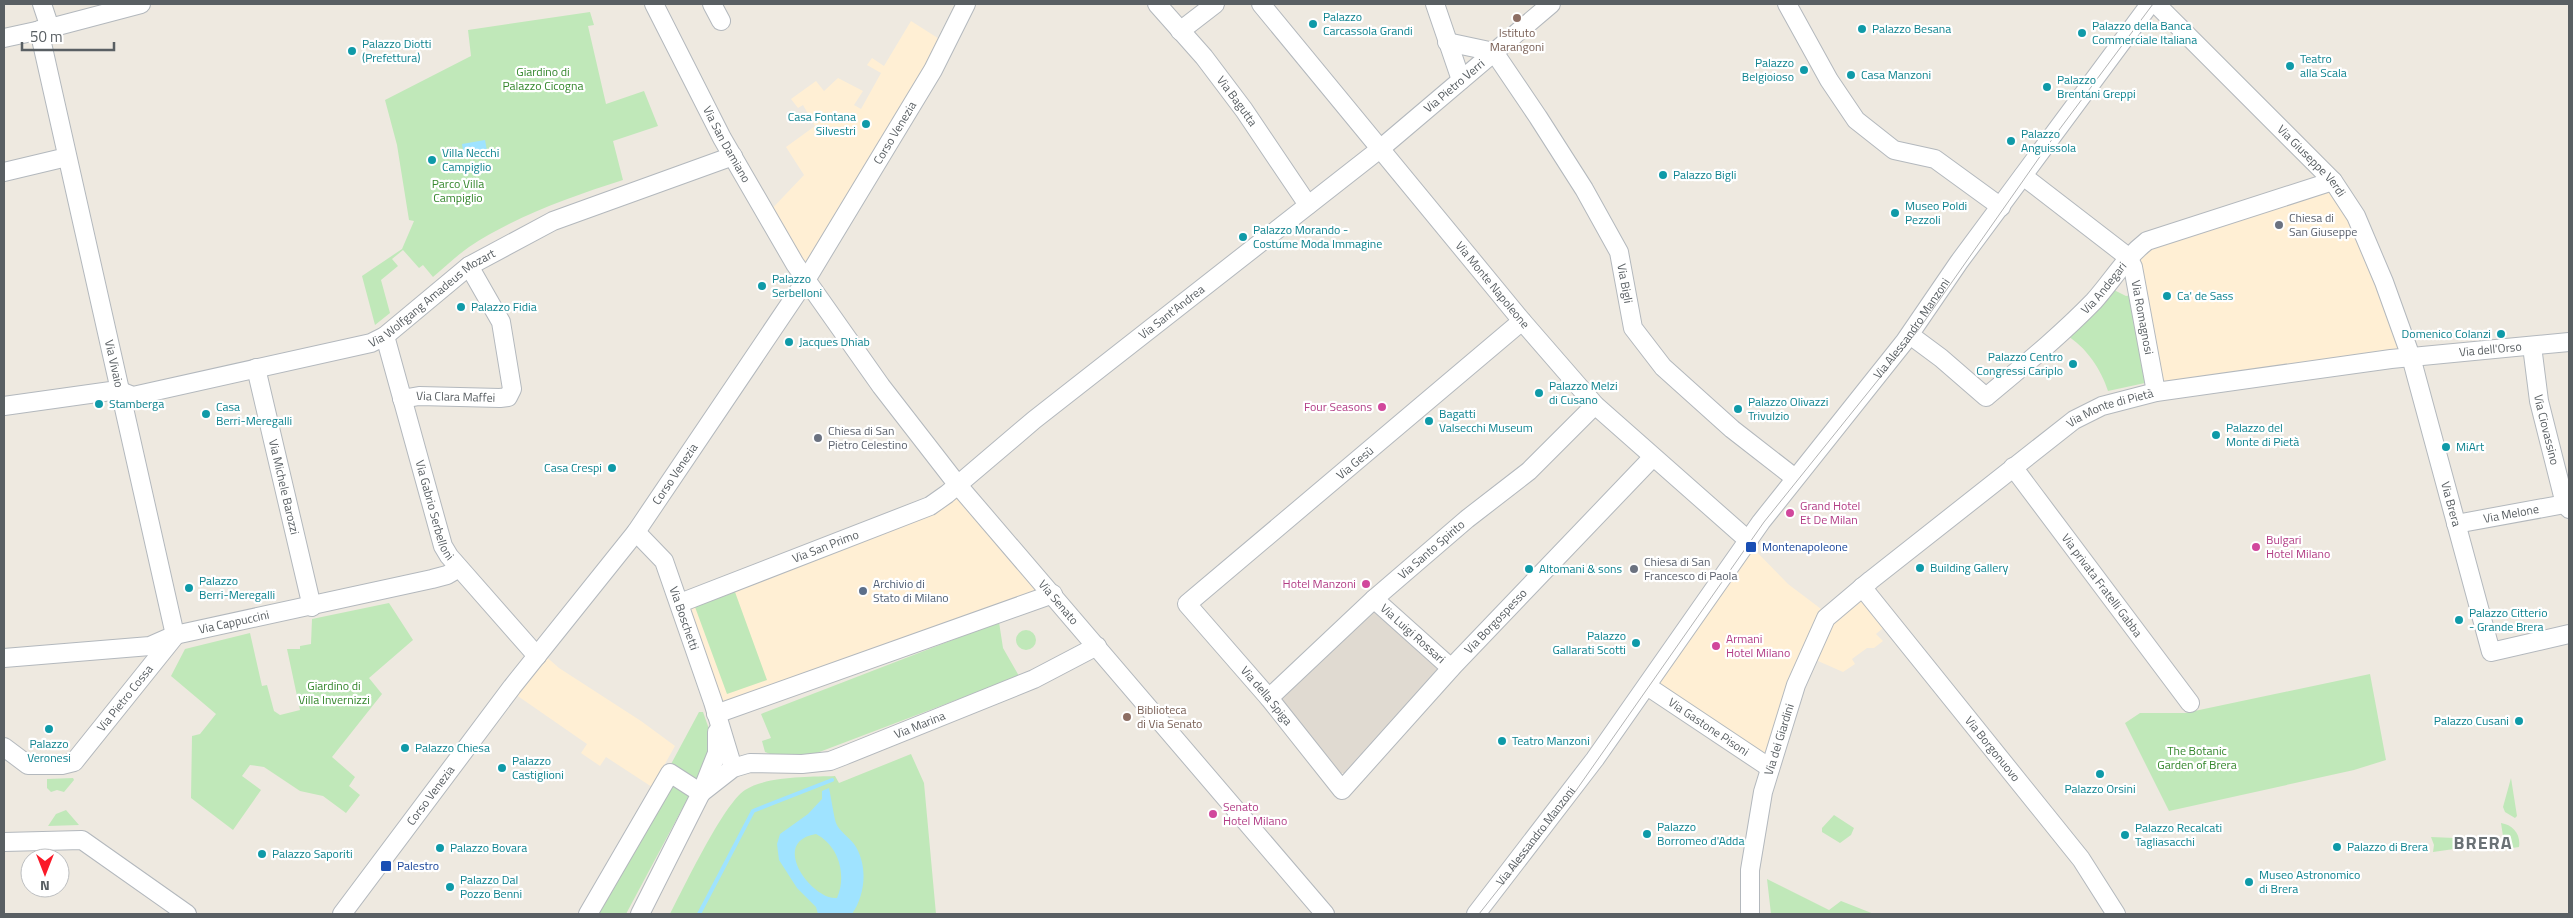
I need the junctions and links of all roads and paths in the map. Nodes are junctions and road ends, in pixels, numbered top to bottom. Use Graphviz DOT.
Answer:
graph roads {
  1 [pos="42,4"];
  2 [pos="141,4"];
  3 [pos="654,4"];
  4 [pos="712,4"];
  5 [pos="966,4"];
  6 [pos="1157,4"];
  7 [pos="1215,4"];
  8 [pos="1261,4"];
  9 [pos="1434,4"];
  10 [pos="1551,4"];
  11 [pos="1787,4"];
  12 [pos="2150,4"];
  13 [pos="2156,4"];
  14 [pos="721,20"];
  15 [pos="44,29"];
  16 [pos="1180,31"];
  17 [pos="4,38"];
  18 [pos="1447,42"];
  19 [pos="1494,52"];
  20 [pos="1461,80"];
  21 [pos="1380,149"];
  22 [pos="733,156"];
  23 [pos="67,157"];
  24 [pos="4,172"];
  25 [pos="2023,176"];
  26 [pos="2333,181"];
  27 [pos="1308,206"];
  28 [pos="2000,206"];
  29 [pos="2128,257"];
  30 [pos="469,266"];
  31 [pos="806,280"];
  32 [pos="1522,321"];
  33 [pos="1910,335"];
  34 [pos="385,336"];
  35 [pos="2569,342"];
  36 [pos="2532,346"];
  37 [pos="2411,357"];
  38 [pos="256,368"];
  39 [pos="118,390"];
  40 [pos="2156,392"];
  41 [pos="402,399"];
  42 [pos="1595,405"];
  43 [pos="4,406"];
  44 [pos="1653,457"];
  45 [pos="2014,467"];
  46 [pos="1795,478"];
  47 [pos="961,481"];
  48 [pos="2564,481"];
  49 [pos="2567,507"];
  50 [pos="2456,524"];
  51 [pos="636,532"];
  52 [pos="1749,542"];
  53 [pos="459,568"];
  54 [pos="1862,587"];
  55 [pos="1053,594"];
  56 [pos="1374,599"];
  57 [pos="680,603"];
  58 [pos="1187,604"];
  59 [pos="312,607"];
  60 [pos="2569,634"];
  61 [pos="175,635"];
  62 [pos="1097,646"];
  63 [pos="1671,652"];
  64 [pos="537,656"];
  65 [pos="4,658"];
  66 [pos="1452,668"];
  67 [pos="1647,686"];
  68 [pos="1269,698"];
  69 [pos="2190,704"];
  70 [pos="716,714"];
  71 [pos="4,747"];
  72 [pos="1595,758"];
  73 [pos="733,768"];
  74 [pos="1770,768"];
  75 [pos="1342,790"];
  76 [pos="701,793"];
  77 [pos="12,842"];
  78 [pos="187,914"];
  79 [pos="342,914"];
  80 [pos="588,914"];
  81 [pos="640,914"];
  82 [pos="1324,914"];
  83 [pos="1476,914"];
  84 [pos="1750,914"];
  85 [pos="2116,914"];
  1 -- 15 [label="street, Via Vivaio"];
  2 -- 15 [label="street"];
  3 -- 22 [label="street, Via San Damiano"];
  4 -- 14 [label="street"];
  5 -- 31 [label="street, Corso Venezia"];
  6 -- 16 [label="street, Via Bagutta"];
  7 -- 16 [label="street"];
  8 -- 21 [label="street, Via Monte Napoleone"];
  9 -- 18 [label="street"];
  10 -- 19 [label="street, Via Pietro Verri"];
  11 -- 28 [label="street"];
  12 -- 25 [label="street, Via Alessandro Manzoni"];
  13 -- 26 [label="street, Via Giuseppe Verdi"];
  15 -- 17 [label="street"];
  15 -- 23 [label="street, Via Vivaio"];
  16 -- 27 [label="street, Via Bagutta"];
  18 -- 19 [label="street"];
  18 -- 20 [label="street"];
  19 -- 20 [label="street, Via Pietro Verri"];
  19 -- 46 [label="street, Via Bigli"];
  20 -- 21 [label="street, Via Pietro Verri"];
  21 -- 27 [label="street, Via Sant'Andrea"];
  21 -- 32 [label="street, Via Monte Napoleone"];
  22 -- 30 [label="street, Via Wolfgang Amadeus Mozart"];
  22 -- 31 [label="street, Via San Damiano"];
  23 -- 24 [label="street"];
  23 -- 39 [label="street, Via Vivaio"];
  25 -- 28 [label="street, Via Alessandro Manzoni"];
  25 -- 29 [label="street"];
  26 -- 29 [label="street, Via Andegari"];
  26 -- 37 [label="street, Via Giuseppe Verdi"];
  27 -- 47 [label="street, Via Sant'Andrea"];
  28 -- 33 [label="street, Via Alessandro Manzoni"];
  29 -- 33 [label="street, Via Andegari"];
  29 -- 40 [label="street, Via Romagnosi"];
  30 -- 34 [label="street, Via Wolfgang Amadeus Mozart"];
  30 -- 41 [label="street, Via Clara Maffei"];
  31 -- 47 [label="street, Via Senato"];
  31 -- 51 [label="street, Corso Venezia"];
  32 -- 42 [label="street, Via Monte Napoleone"];
  32 -- 58 [label="street, Via Gesù"];
  33 -- 46 [label="street, Via Alessandro Manzoni"];
  34 -- 38 [label="street, Via Wolfgang Amadeus Mozart"];
  34 -- 41 [label="street, Via Gabrio Serbelloni"];
  35 -- 36 [label="street, Via dell'Orso"];
  36 -- 37 [label="street, Via dell'Orso"];
  36 -- 48 [label="street, Via Ciovassino"];
  37 -- 40 [label="street, Via Monte di Pietà"];
  37 -- 50 [label="street, Via Brera"];
  38 -- 39 [label="street, Via Wolfgang Amadeus Mozart"];
  38 -- 59 [label="street, Via Michele Barozzi"];
  39 -- 43 [label="street, Via Wolfgang Amadeus Mozart"];
  39 -- 61 [label="street, Via Vivaio"];
  40 -- 45 [label="street, Via Monte di Pietà"];
  41 -- 53 [label="street, Via Gabrio Serbelloni"];
  42 -- 44 [label="street, Via Monte Napoleone"];
  42 -- 56 [label="street, Via Santo Spirito"];
  44 -- 52 [label="street, Via Monte Napoleone"];
  44 -- 66 [label="street, Via Borgospesso"];
  45 -- 54 [label="street, Via Monte di Pietà"];
  45 -- 69 [label="street, Via privata Fratelli Gabba"];
  46 -- 52 [label="street, Via Alessandro Manzoni"];
  47 -- 55 [label="street, Via Senato"];
  47 -- 57 [label="street, Via San Primo"];
  48 -- 49 [label="street, Via Ciovassino"];
  49 -- 50 [label="street, Via Melone"];
  50 -- 60 [label="street, Via Brera"];
  51 -- 57 [label="street, Via Boschetti"];
  51 -- 64 [label="street, Corso Venezia"];
  52 -- 63 [label="street, Via Alessandro Manzoni"];
  53 -- 59 [label="street, Via Cappuccini"];
  53 -- 64 [label="street, Via Gabrio Serbelloni"];
  54 -- 74 [label="street, Via dei Giardini"];
  54 -- 85 [label="street, Via Borgonuovo"];
  55 -- 62 [label="street, Via Senato"];
  55 -- 70 [label="street"];
  56 -- 66 [label="street, Via Luigi Rossari"];
  56 -- 68 [label="street, Via Santo Spirito"];
  57 -- 70 [label="street, Via Boschetti"];
  58 -- 68 [label="street, Via della Spiga"];
  59 -- 61 [label="street, Via Cappuccini"];
  61 -- 65 [label="street, Via Cappuccini"];
  61 -- 71 [label="street, Via Pietro Cossa"];
  62 -- 73 [label="street, Via Marina"];
  62 -- 82 [label="street, Via Senato"];
  63 -- 67 [label="street, Via Alessandro Manzoni"];
  63 -- 72 [label="street, Via Alessandro Manzoni"];
  64 -- 79 [label="street, Corso Venezia"];
  66 -- 75 [label="street, Via Borgospesso"];
  67 -- 72 [label="street, Via Alessandro Manzoni"];
  67 -- 74 [label="street, Via Gastone Pisoni"];
  68 -- 75 [label="street, Via della Spiga"];
  70 -- 73 [label="street"];
  70 -- 76 [label="street, Via Marina"];
  72 -- 83 [label="street, Via Alessandro Manzoni"];
  73 -- 76 [label="street, Via Marina"];
  74 -- 84 [label="street, Via dei Giardini"];
  76 -- 80 [label="street"];
  76 -- 81 [label="street, Via Marina"];
  77 -- 78 [label="street"];
}
